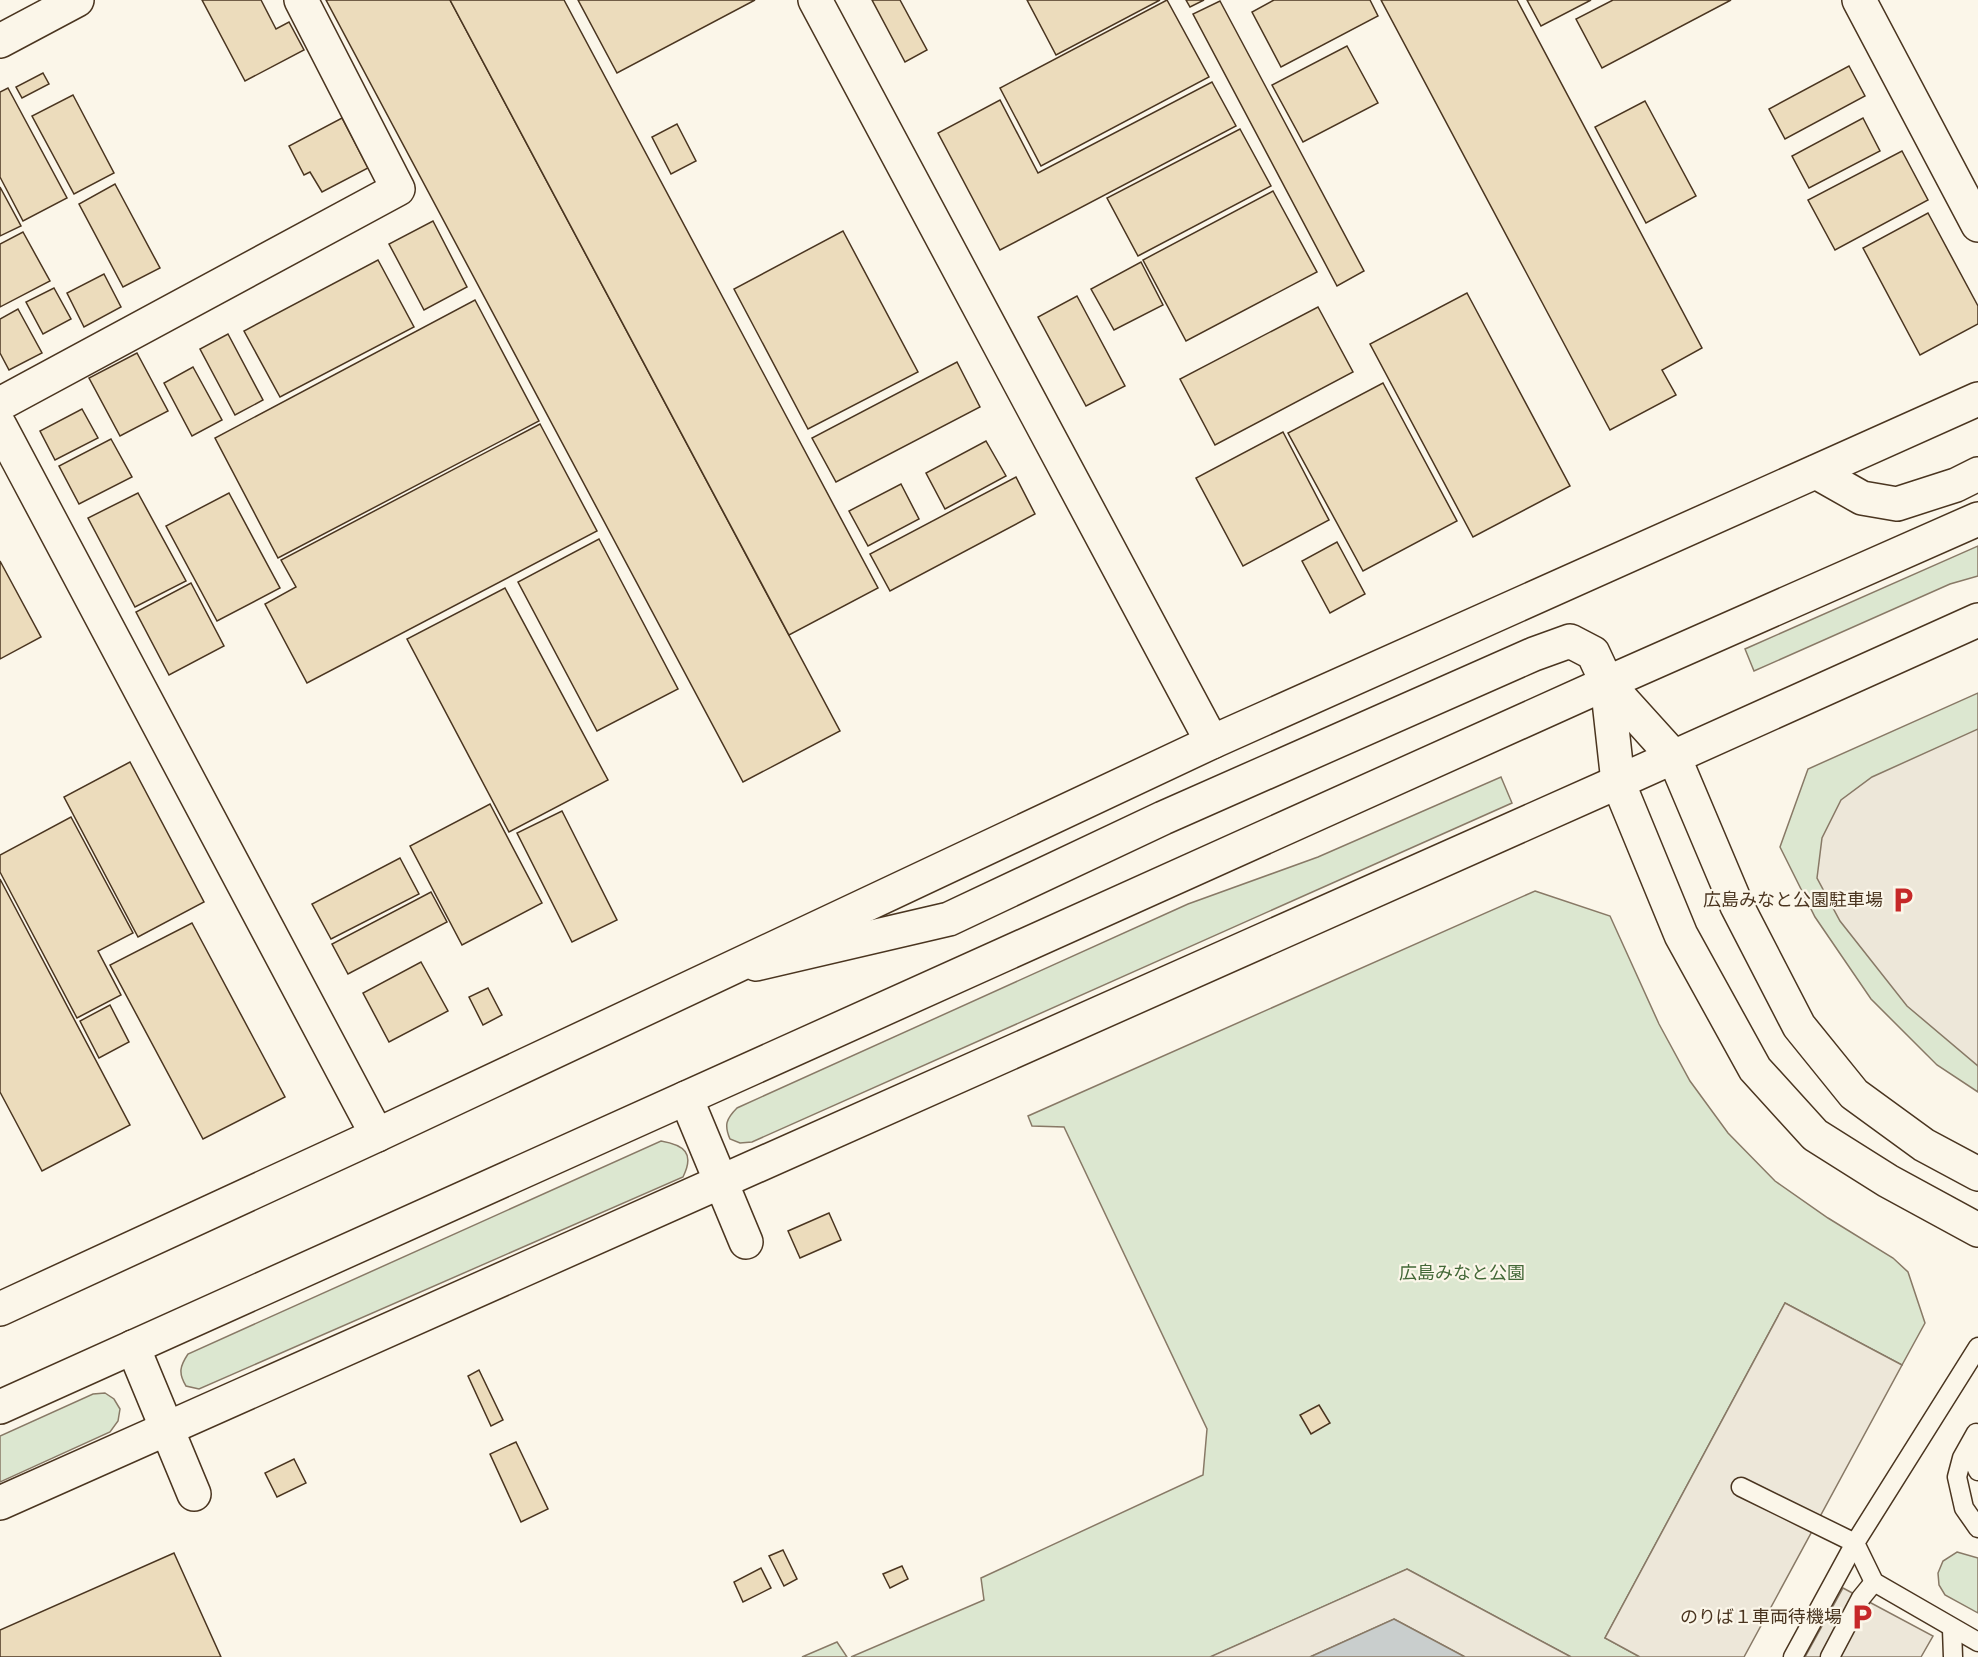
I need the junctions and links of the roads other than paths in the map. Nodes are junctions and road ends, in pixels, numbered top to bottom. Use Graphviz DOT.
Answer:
graph roads {
  1 [pos="301,0"];
  2 [pos="815,0"];
  3 [pos="1859,0"];
  4 [pos="71,2"];
  5 [pos="0,41"];
  6 [pos="1978,225"];
  7 [pos="1978,399"];
  8 [pos="0,404"];
  9 [pos="0,426"];
  10 [pos="1816,472"];
  11 [pos="1978,474"];
  12 [pos="1978,519"];
  13 [pos="1978,620"];
  14 [pos="1607,683"];
  15 [pos="1212,742"];
  16 [pos="1674,756"];
  17 [pos="1618,782"];
  18 [pos="723,972"];
  19 [pos="686,1098"];
  20 [pos="376,1135"];
  21 [pos="1978,1174"];
  22 [pos="721,1182"];
  23 [pos="1978,1230"];
  24 [pos="746,1242"];
  25 [pos="0,1309"];
  26 [pos="133,1347"];
  27 [pos="1978,1347"];
  28 [pos="0,1407"];
  29 [pos="167,1429"];
  30 [pos="1977,1431"];
  31 [pos="1978,1471"];
  32 [pos="1741,1487"];
  33 [pos="194,1494"];
  34 [pos="0,1503"];
  35 [pos="1978,1528"];
  36 [pos="1855,1543"];
  37 [pos="1874,1582"];
  38 [pos="1952,1629"];
  39 [pos="1978,1642"];
  40 [pos="1793,1657"];
  41 [pos="1830,1657"];
  42 [pos="1953,1657"];
  1 -- 8 [label="street"];
  2 -- 15 [label="street"];
  3 -- 6 [label="street"];
  4 -- 5 [label="street"];
  7 -- 10 [label="street"];
  9 -- 20 [label="street"];
  10 -- 11 [label="street"];
  10 -- 15 [label="street"];
  12 -- 14 [label="street"];
  13 -- 16 [label="street"];
  14 -- 16 [label="street"];
  14 -- 17 [label="street"];
  14 -- 18 [label="street"];
  14 -- 19 [label="street"];
  15 -- 18 [label="street"];
  16 -- 17 [label="street"];
  16 -- 21 [label="street"];
  17 -- 22 [label="street"];
  17 -- 23 [label="street"];
  18 -- 20 [label="street"];
  19 -- 22 [label="street"];
  19 -- 26 [label="street"];
  20 -- 25 [label="street"];
  22 -- 24 [label="street"];
  22 -- 29 [label="street"];
  26 -- 28 [label="street"];
  26 -- 29 [label="street"];
  27 -- 36 [label="lane"];
  29 -- 33 [label="street"];
  29 -- 34 [label="street"];
  30 -- 31 [label="lane"];
  30 -- 35 [label="lane"];
  32 -- 36 [label="lane"];
  36 -- 37 [label="lane"];
  36 -- 40 [label="lane"];
  37 -- 38 [label="lane"];
  37 -- 41 [label="lane"];
  38 -- 39 [label="lane"];
  38 -- 42 [label="lane"];
}
